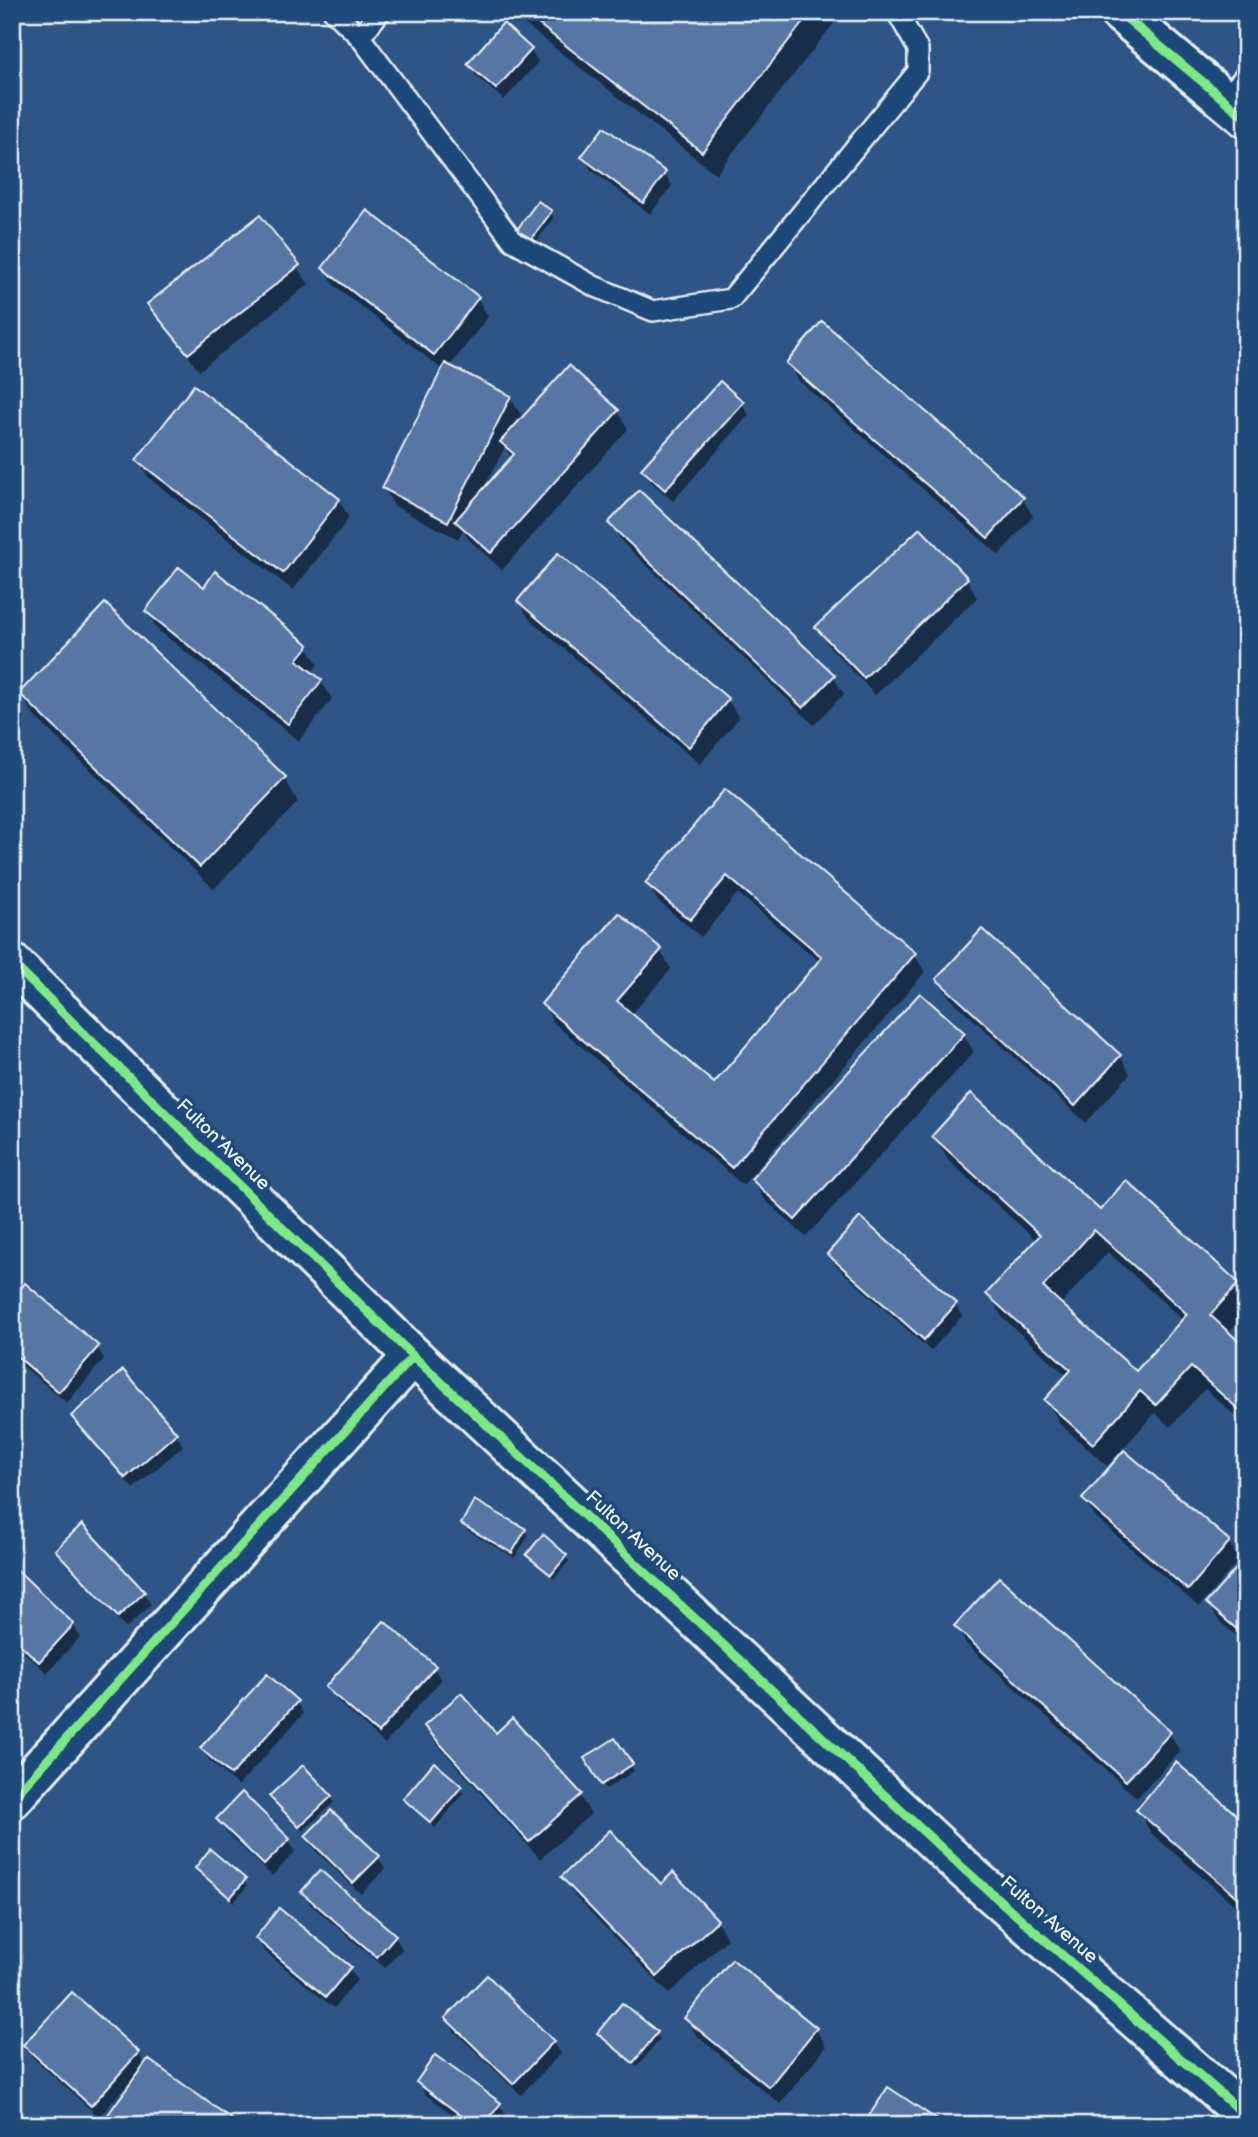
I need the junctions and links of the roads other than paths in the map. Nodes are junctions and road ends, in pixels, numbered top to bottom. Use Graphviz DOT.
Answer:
graph roads {
  1 [pos="334,12"];
  2 [pos="380,12"];
  3 [pos="897,12"];
  4 [pos="1119,12"];
  5 [pos="360,37"];
  6 [pos="1239,97"];
  7 [pos="12,964"];
  8 [pos="413,1356"];
  9 [pos="12,1799"];
  10 [pos="1246,2116"];
  1 -- 5 [label="lane"];
  2 -- 5 [label="lane"];
  3 -- 5 [label="lane"];
  4 -- 6 [label="street"];
  7 -- 8 [label="street, Fulton Avenue"];
  8 -- 9 [label="street"];
  8 -- 10 [label="street, Fulton Avenue"];
}
